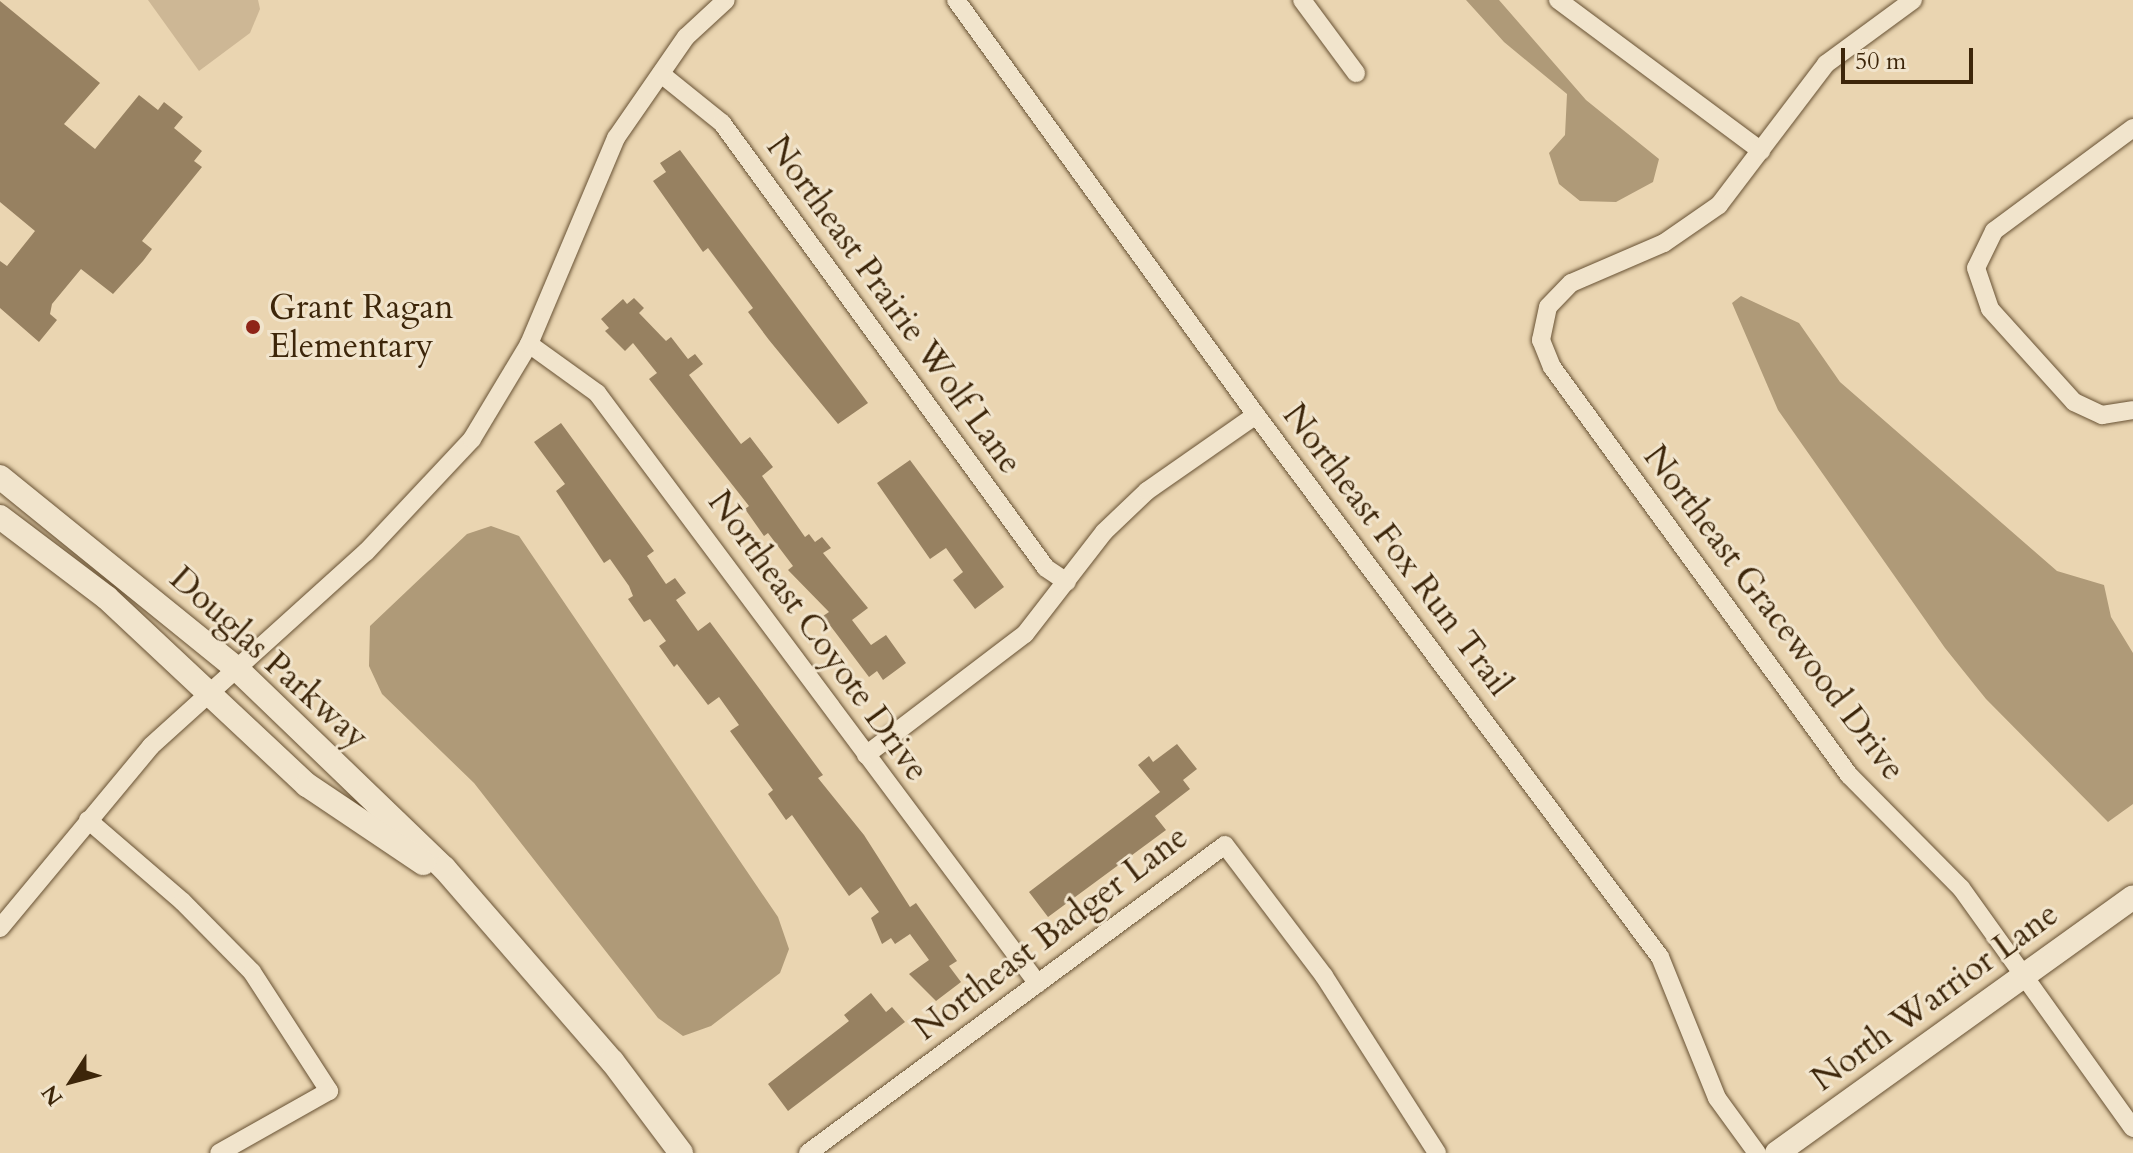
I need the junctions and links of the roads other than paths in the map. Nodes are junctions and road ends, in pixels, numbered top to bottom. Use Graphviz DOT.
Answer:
graph roads {
  1 [pos="726,0"];
  2 [pos="956,0"];
  3 [pos="1302,0"];
  4 [pos="1558,0"];
  5 [pos="1913,0"];
  6 [pos="1356,73"];
  7 [pos="661,74"];
  8 [pos="2133,128"];
  9 [pos="1761,151"];
  10 [pos="529,344"];
  11 [pos="2133,410"];
  12 [pos="1256,415"];
  13 [pos="0,477"];
  14 [pos="0,517"];
  15 [pos="1067,582"];
  16 [pos="236,668"];
  17 [pos="211,691"];
  18 [pos="866,755"];
  19 [pos="88,820"];
  20 [pos="2133,897"];
  21 [pos="479,906"];
  22 [pos="0,928"];
  23 [pos="2024,975"];
  24 [pos="1038,984"];
  25 [pos="2125,1101"];
  26 [pos="2133,1128"];
  27 [pos="219,1153"];
  28 [pos="681,1153"];
  29 [pos="808,1153"];
  30 [pos="1437,1153"];
  31 [pos="1757,1153"];
  32 [pos="1777,1153"];
  1 -- 7 [label="street"];
  2 -- 12 [label="street, Northeast Fox Run Trail"];
  3 -- 6 [label="street"];
  4 -- 9 [label="street"];
  5 -- 9 [label="street"];
  7 -- 10 [label="street"];
  7 -- 15 [label="street, Northeast Prairie Wolf Lane"];
  8 -- 11 [label="street"];
  9 -- 23 [label="street, Northeast Gracewood Drive"];
  10 -- 16 [label="street"];
  10 -- 18 [label="street, Northeast Coyote Drive"];
  12 -- 15 [label="street"];
  12 -- 31 [label="street, Northeast Fox Run Trail"];
  13 -- 16 [label="street, Douglas Parkway"];
  14 -- 17 [label="street, Douglas Parkway"];
  15 -- 18 [label="street"];
  16 -- 17 [label="street"];
  16 -- 21 [label="street, Douglas Parkway"];
  17 -- 19 [label="street"];
  17 -- 21 [label="street, Douglas Parkway"];
  18 -- 24 [label="street, Northeast Coyote Drive"];
  19 -- 22 [label="street"];
  19 -- 27 [label="street"];
  20 -- 23 [label="street, North Warrior Lane"];
  21 -- 28 [label="street, Douglas Parkway"];
  23 -- 25 [label="street, Northeast Gracewood Drive"];
  23 -- 32 [label="street, North Warrior Lane"];
  24 -- 29 [label="street, Northeast Badger Lane"];
  24 -- 30 [label="street, Northeast Badger Lane"];
  25 -- 26 [label="street, Northeast Gracewood Drive"];
}
